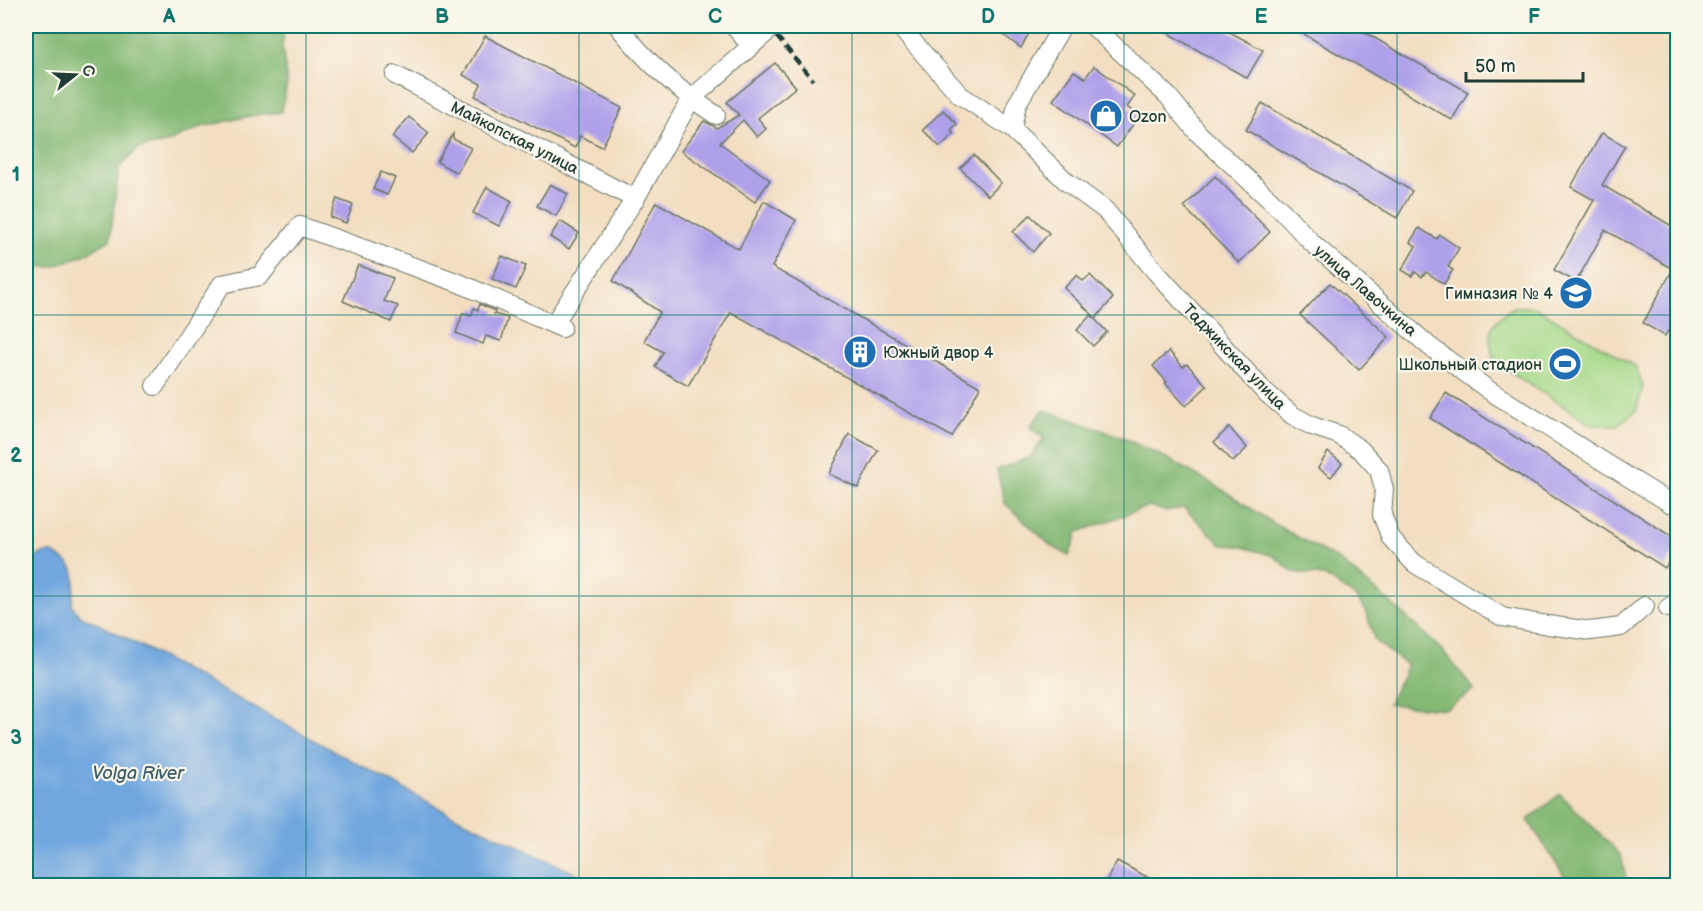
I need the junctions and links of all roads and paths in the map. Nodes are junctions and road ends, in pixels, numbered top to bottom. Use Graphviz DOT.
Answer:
graph roads {
  1 [pos="618,26"];
  2 [pos="734,26"];
  3 [pos="774,26"];
  4 [pos="899,26"];
  5 [pos="1062,26"];
  6 [pos="1093,26"];
  7 [pos="751,46"];
  8 [pos="395,75"];
  9 [pos="691,99"];
  10 [pos="716,115"];
  11 [pos="1012,129"];
  12 [pos="635,198"];
  13 [pos="155,386"];
  14 [pos="1677,501"];
  15 [pos="1645,606"];
  1 -- 9 [label="street"];
  2 -- 7 [label="street"];
  3 -- 7 [label="street"];
  4 -- 11 [label="street, Таджикская улица"];
  5 -- 11 [label="street"];
  6 -- 14 [label="street, улица Лавочкина"];
  7 -- 9 [label="street"];
  8 -- 12 [label="street, Майкопская улица"];
  9 -- 10 [label="street"];
  9 -- 12 [label="street"];
  11 -- 15 [label="street, Таджикская улица"];
  12 -- 13 [label="street"];
}
